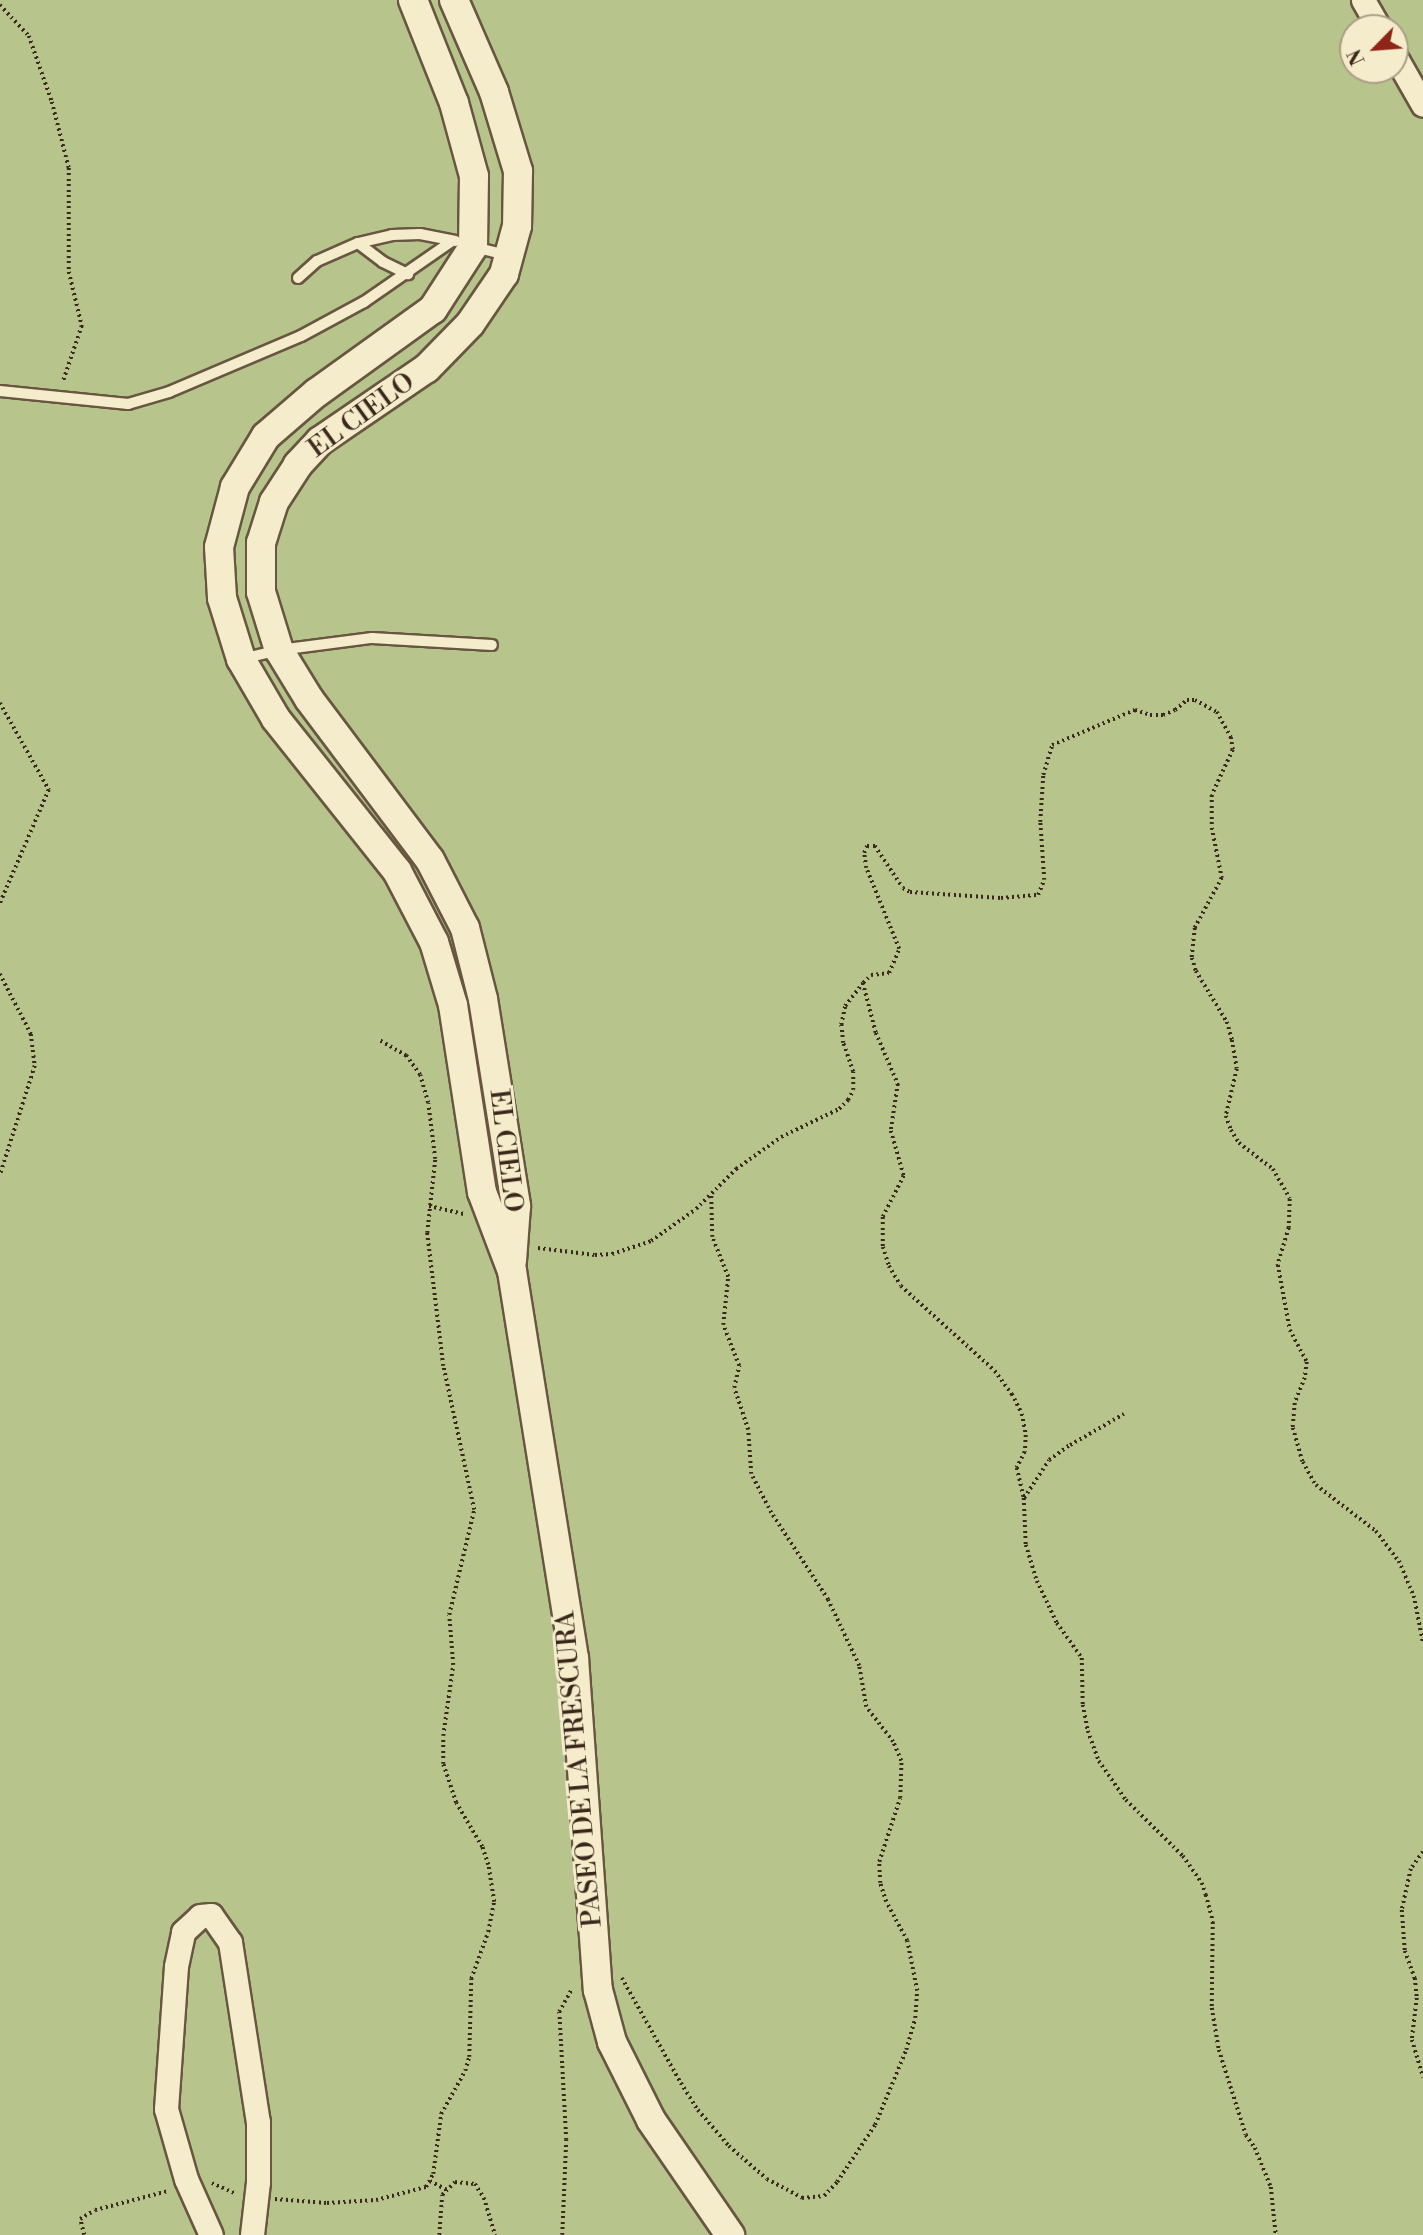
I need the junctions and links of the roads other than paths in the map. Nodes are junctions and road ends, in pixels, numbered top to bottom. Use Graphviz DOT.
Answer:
graph roads {
  1 [pos="412,0"];
  2 [pos="454,0"];
  3 [pos="1409,80"];
  4 [pos="1423,105"];
  5 [pos="358,243"];
  6 [pos="463,244"];
  7 [pos="509,256"];
  8 [pos="408,274"];
  9 [pos="298,278"];
  10 [pos="0,391"];
  11 [pos="492,645"];
  12 [pos="279,650"];
  13 [pos="241,659"];
  14 [pos="512,1271"];
  15 [pos="212,2235"];
  16 [pos="252,2235"];
  17 [pos="730,2235"];
  1 -- 6 [label="street"];
  2 -- 7 [label="street, EL CIELO"];
  3 -- 4 [label="street"];
  5 -- 6 [label="lane"];
  5 -- 8 [label="lane"];
  5 -- 9 [label="lane"];
  6 -- 7 [label="lane"];
  6 -- 8 [label="lane"];
  6 -- 13 [label="street, EL CIELO"];
  7 -- 12 [label="street, EL CIELO"];
  8 -- 10 [label="lane"];
  11 -- 12 [label="lane"];
  12 -- 13 [label="lane"];
  12 -- 14 [label="street, EL CIELO"];
  13 -- 14 [label="street, EL CIELO"];
  14 -- 17 [label="street, PASEO DE LA FRESCURA"];
  15 -- 16 [label="street"];
}
